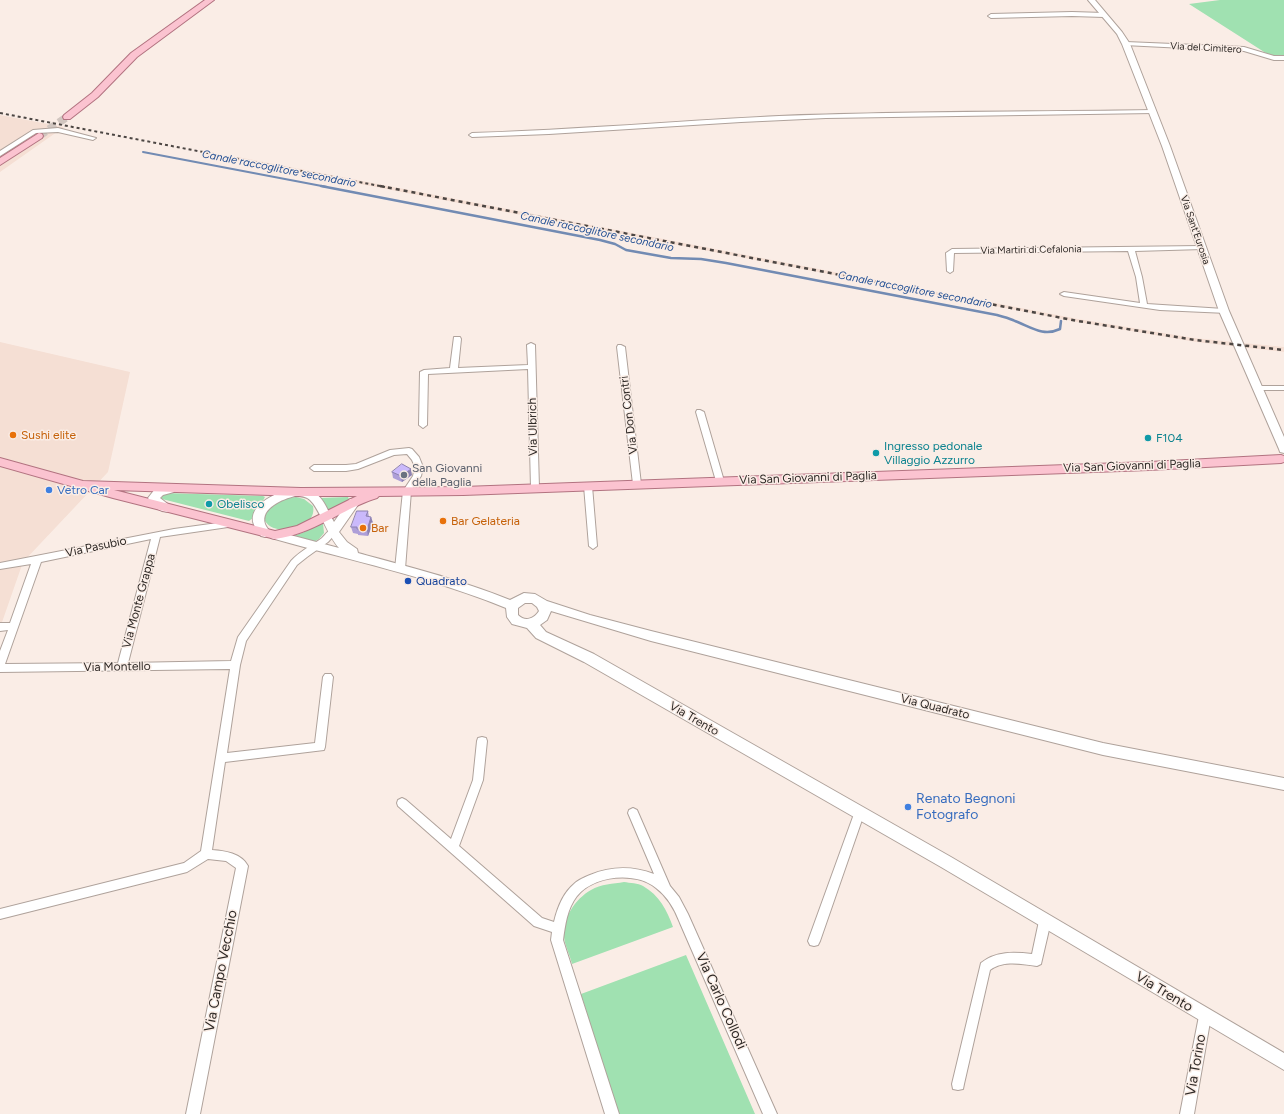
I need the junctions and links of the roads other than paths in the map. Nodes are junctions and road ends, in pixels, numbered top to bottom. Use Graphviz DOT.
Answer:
graph roads {
  1 [pos="210,0"];
  2 [pos="1091,0"];
  3 [pos="1104,15"];
  4 [pos="991,16"];
  5 [pos="1126,44"];
  6 [pos="1284,58"];
  7 [pos="1152,112"];
  8 [pos="68,118"];
  9 [pos="472,135"];
  10 [pos="39,136"];
  11 [pos="93,138"];
  12 [pos="0,154"];
  13 [pos="0,162"];
  14 [pos="1201,248"];
  15 [pos="1131,249"];
  16 [pos="950,271"];
  17 [pos="1064,294"];
  18 [pos="1144,306"];
  19 [pos="1224,311"];
  20 [pos="457,340"];
  21 [pos="531,344"];
  22 [pos="621,347"];
  23 [pos="532,367"];
  24 [pos="454,371"];
  25 [pos="1258,388"];
  26 [pos="1284,388"];
  27 [pos="700,412"];
  28 [pos="423,425"];
  29 [pos="1283,455"];
  30 [pos="0,462"];
  31 [pos="314,468"];
  32 [pos="720,481"];
  33 [pos="637,484"];
  34 [pos="84,485"];
  35 [pos="588,486"];
  36 [pos="170,488"];
  37 [pos="535,488"];
  38 [pos="407,491"];
  39 [pos="301,492"];
  40 [pos="388,492"];
  41 [pos="354,502"];
  42 [pos="167,508"];
  43 [pos="200,516"];
  44 [pos="326,517"];
  45 [pos="232,524"];
  46 [pos="193,528"];
  47 [pos="334,531"];
  48 [pos="270,534"];
  49 [pos="156,535"];
  50 [pos="317,546"];
  51 [pos="593,546"];
  52 [pos="37,560"];
  53 [pos="369,560"];
  54 [pos="0,566"];
  55 [pos="400,569"];
  56 [pos="512,606"];
  57 [pos="544,609"];
  58 [pos="530,623"];
  59 [pos="14,626"];
  60 [pos="0,627"];
  61 [pos="0,665"];
  62 [pos="235,665"];
  63 [pos="122,667"];
  64 [pos="0,668"];
  65 [pos="328,677"];
  66 [pos="482,741"];
  67 [pos="221,758"];
  68 [pos="1284,784"];
  69 [pos="402,803"];
  70 [pos="633,813"];
  71 [pos="859,814"];
  72 [pos="453,848"];
  73 [pos="206,854"];
  74 [pos="668,891"];
  75 [pos="0,914"];
  76 [pos="1045,921"];
  77 [pos="558,929"];
  78 [pos="814,941"];
  79 [pos="1205,1016"];
  80 [pos="1284,1062"];
  81 [pos="958,1084"];
  82 [pos="193,1114"];
  83 [pos="612,1114"];
  84 [pos="770,1114"];
  85 [pos="1187,1114"];
  1 -- 8 [label="main road"];
  2 -- 3 [label="street, Via Sant'Eurosia"];
  3 -- 4 [label="street"];
  3 -- 5 [label="street, Via Sant'Eurosia"];
  5 -- 6 [label="street, Via del Cimitero"];
  5 -- 7 [label="street, Via Sant'Eurosia"];
  7 -- 9 [label="street"];
  7 -- 14 [label="street, Via Sant'Eurosia"];
  10 -- 13 [label="main road"];
  11 -- 12 [label="street"];
  14 -- 15 [label="street, Via Martiri di Cefalonia"];
  14 -- 19 [label="street, Via Sant'Eurosia"];
  15 -- 16 [label="street, Via Martiri di Cefalonia"];
  15 -- 18 [label="street"];
  17 -- 18 [label="street"];
  18 -- 19 [label="street"];
  19 -- 25 [label="street, Via Sant'Eurosia"];
  20 -- 24 [label="street"];
  21 -- 23 [label="street, Via Ulbrich"];
  22 -- 33 [label="street, Via Don Contri"];
  23 -- 24 [label="street"];
  23 -- 37 [label="street, Via Ulbrich"];
  24 -- 28 [label="street"];
  25 -- 26 [label="street"];
  25 -- 29 [label="street, Via Sant'Eurosia"];
  27 -- 32 [label="street"];
  29 -- 32 [label="main road, Via San Giovanni di Paglia"];
  30 -- 34 [label="main road"];
  31 -- 38 [label="street"];
  32 -- 33 [label="main road, Via San Giovanni di Paglia"];
  33 -- 35 [label="main road, Via San Giovanni di Paglia"];
  34 -- 36 [label="main road, Via San Giovanni di Paglia"];
  34 -- 42 [label="main road"];
  35 -- 37 [label="main road, Via San Giovanni di Paglia"];
  35 -- 51 [label="street"];
  36 -- 39 [label="main road, Via San Giovanni di Paglia"];
  36 -- 42 [label="street"];
  37 -- 38 [label="main road, Via San Giovanni di Paglia"];
  38 -- 40 [label="main road, Via San Giovanni di Paglia"];
  38 -- 55 [label="street"];
  39 -- 40 [label="main road, Via San Giovanni di Paglia"];
  39 -- 44 [label="street"];
  39 -- 48 [label="street"];
  40 -- 41 [label="main road"];
  41 -- 44 [label="main road"];
  41 -- 47 [label="street"];
  42 -- 43 [label="main road"];
  43 -- 45 [label="main road"];
  43 -- 46 [label="street"];
  44 -- 47 [label="street"];
  44 -- 48 [label="main road"];
  45 -- 46 [label="street, Via Pasubio"];
  45 -- 48 [label="main road"];
  46 -- 49 [label="street, Via Pasubio"];
  47 -- 50 [label="street"];
  47 -- 53 [label="street"];
  48 -- 50 [label="street"];
  49 -- 52 [label="street, Via Pasubio"];
  49 -- 63 [label="street, Via Monte Grappa"];
  50 -- 53 [label="street"];
  50 -- 62 [label="street"];
  52 -- 54 [label="street, Via Pasubio"];
  52 -- 59 [label="street"];
  53 -- 55 [label="street"];
  55 -- 56 [label="street"];
  56 -- 57 [label="street, Via Quadrato"];
  56 -- 58 [label="street"];
  57 -- 58 [label="street"];
  57 -- 68 [label="street, Via Quadrato"];
  58 -- 71 [label="street, Via Trento"];
  59 -- 60 [label="street"];
  59 -- 61 [label="street"];
  62 -- 63 [label="street, Via Montello"];
  62 -- 67 [label="street"];
  63 -- 64 [label="street, Via Montello"];
  65 -- 67 [label="street"];
  66 -- 72 [label="street"];
  67 -- 73 [label="street"];
  69 -- 72 [label="street"];
  70 -- 74 [label="street, Via Carlo Collodi"];
  71 -- 76 [label="street, Via Trento"];
  71 -- 78 [label="street"];
  72 -- 77 [label="street"];
  73 -- 75 [label="street"];
  73 -- 82 [label="street, Via Campo Vecchio"];
  74 -- 77 [label="street, Via Carlo Collodi"];
  74 -- 84 [label="street, Via Carlo Collodi"];
  76 -- 79 [label="street, Via Trento"];
  76 -- 81 [label="street"];
  77 -- 83 [label="street, Via Carlo Collodi"];
  79 -- 80 [label="street, Via Trento"];
  79 -- 85 [label="street, Via Torino"];
}
